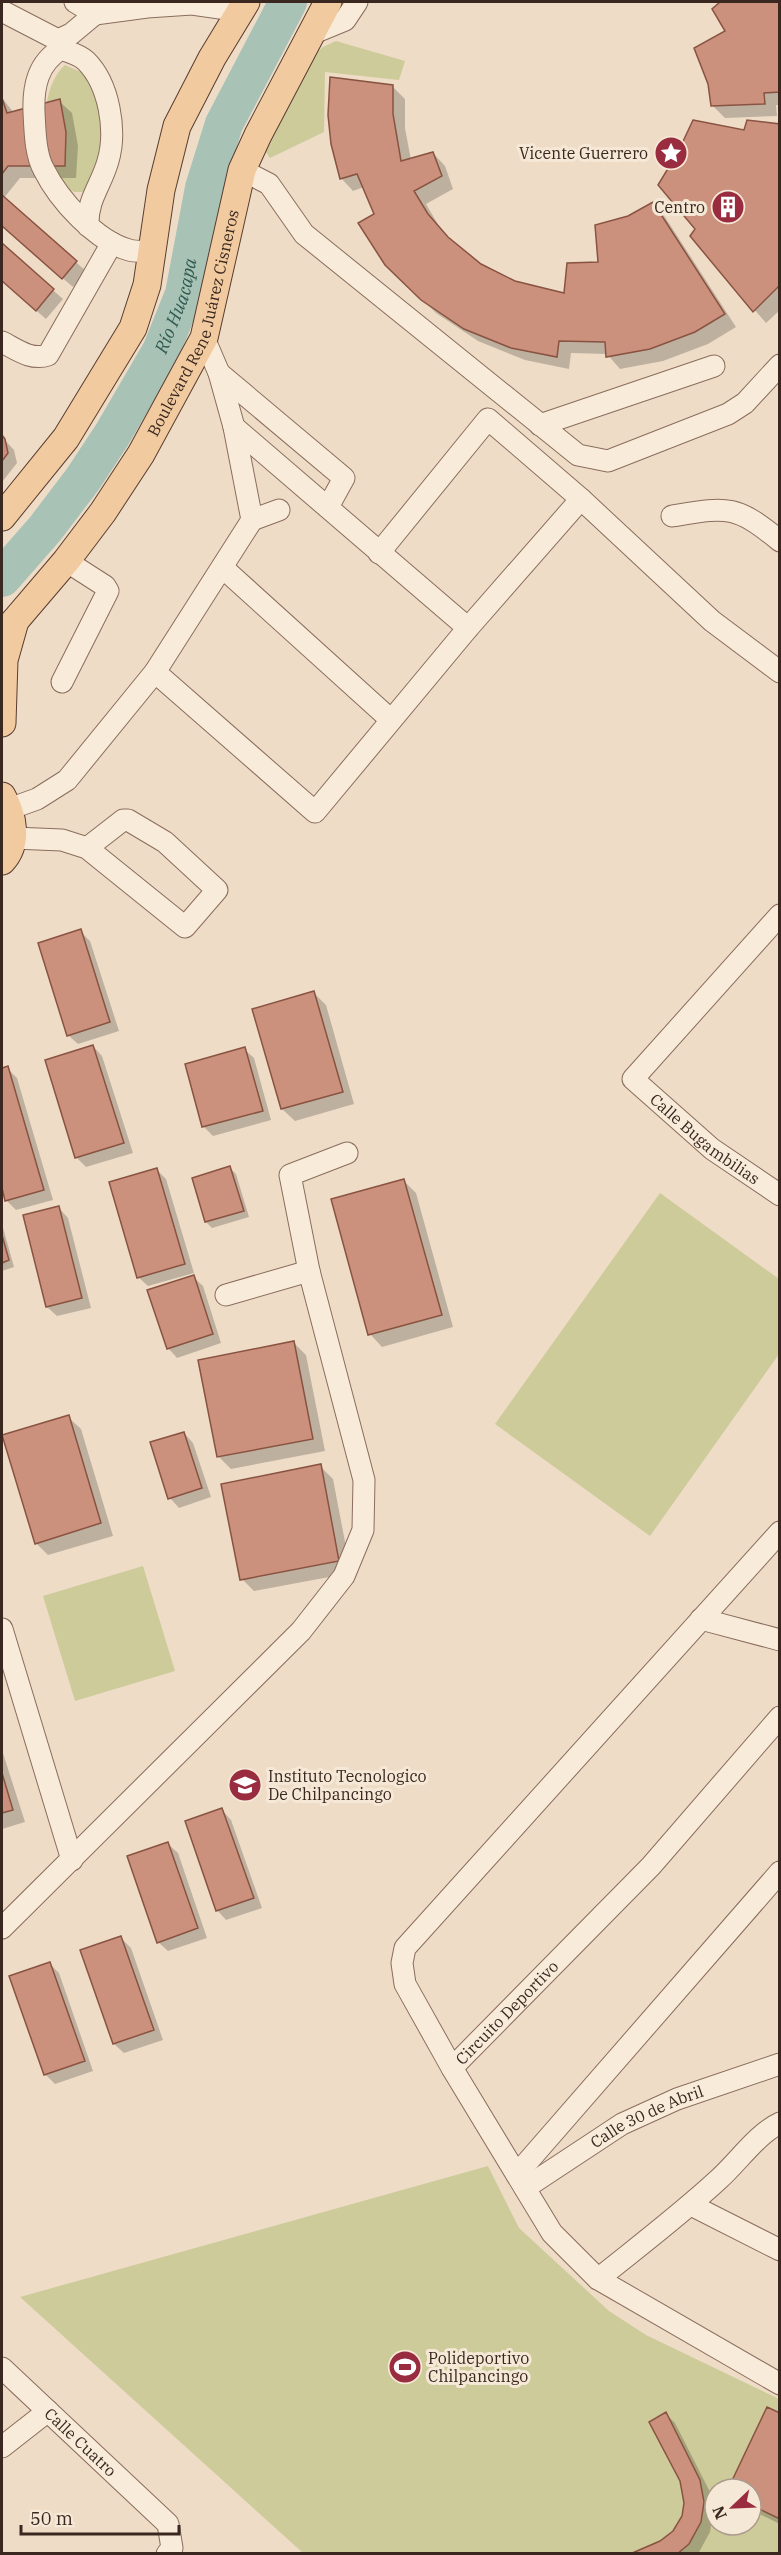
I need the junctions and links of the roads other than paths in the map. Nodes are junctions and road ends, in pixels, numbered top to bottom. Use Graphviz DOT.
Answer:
graph roads {
  1 [pos="75,2"];
  2 [pos="328,2"];
  3 [pos="357,2"];
  4 [pos="243,6"];
  5 [pos="2,11"];
  6 [pos="95,14"];
  7 [pos="311,34"];
  8 [pos="60,45"];
  9 [pos="242,170"];
  10 [pos="87,226"];
  11 [pos="112,243"];
  12 [pos="152,252"];
  13 [pos="204,338"];
  14 [pos="2,342"];
  15 [pos="780,365"];
  16 [pos="714,366"];
  17 [pos="219,373"];
  18 [pos="540,425"];
  19 [pos="234,427"];
  20 [pos="581,499"];
  21 [pos="328,507"];
  22 [pos="279,510"];
  23 [pos="672,516"];
  24 [pos="2,517"];
  25 [pos="252,520"];
  26 [pos="780,541"];
  27 [pos="380,553"];
  28 [pos="66,561"];
  29 [pos="223,568"];
  30 [pos="8,628"];
  31 [pos="468,628"];
  32 [pos="155,672"];
  33 [pos="780,672"];
  34 [pos="62,682"];
  35 [pos="391,720"];
  36 [pos="2,723"];
  37 [pos="5,802"];
  38 [pos="87,848"];
  39 [pos="7,849"];
  40 [pos="780,915"];
  41 [pos="347,1153"];
  42 [pos="780,1195"];
  43 [pos="309,1271"];
  44 [pos="226,1295"];
  45 [pos="780,1533"];
  46 [pos="701,1619"];
  47 [pos="2,1629"];
  48 [pos="780,1641"];
  49 [pos="780,1717"];
  50 [pos="72,1860"];
  51 [pos="780,1872"];
  52 [pos="2,1928"];
  53 [pos="780,2064"];
  54 [pos="452,2068"];
  55 [pos="780,2123"];
  56 [pos="521,2181"];
  57 [pos="692,2205"];
  58 [pos="780,2250"];
  59 [pos="598,2279"];
  60 [pos="2,2368"];
  61 [pos="780,2384"];
  62 [pos="48,2411"];
  63 [pos="2,2447"];
  64 [pos="170,2551"];
  1 -- 6 [label="street"];
  2 -- 7 [label="main road, Boulevard Rene Juárez Cisneros"];
  3 -- 7 [label="street"];
  4 -- 6 [label="street"];
  4 -- 12 [label="main road"];
  5 -- 8 [label="street"];
  6 -- 8 [label="street"];
  7 -- 9 [label="main road, Boulevard Rene Juárez Cisneros"];
  8 -- 10 [label="street"];
  8 -- 10 [label="street"];
  9 -- 13 [label="main road, Boulevard Rene Juárez Cisneros"];
  9 -- 18 [label="street"];
  10 -- 11 [label="street"];
  11 -- 12 [label="street"];
  11 -- 14 [label="street"];
  12 -- 24 [label="main road"];
  13 -- 17 [label="street"];
  13 -- 28 [label="main road, Boulevard Rene Juárez Cisneros"];
  15 -- 18 [label="street"];
  16 -- 18 [label="street"];
  17 -- 19 [label="street"];
  17 -- 21 [label="street"];
  19 -- 21 [label="street"];
  19 -- 25 [label="street"];
  20 -- 27 [label="street"];
  20 -- 31 [label="street"];
  20 -- 33 [label="street"];
  21 -- 27 [label="street"];
  22 -- 25 [label="street"];
  23 -- 26 [label="street"];
  25 -- 29 [label="street"];
  27 -- 31 [label="street"];
  28 -- 30 [label="main road, Boulevard Rene Juárez Cisneros"];
  28 -- 34 [label="street"];
  29 -- 32 [label="street"];
  29 -- 35 [label="street"];
  30 -- 36 [label="main road, Boulevard Rene Juárez Cisneros"];
  31 -- 35 [label="street"];
  32 -- 35 [label="street"];
  32 -- 37 [label="street"];
  37 -- 39 [label="main road"];
  38 -- 38 [label="street"];
  38 -- 39 [label="street"];
  40 -- 42 [label="street, Calle Bugambilias"];
  41 -- 43 [label="street"];
  43 -- 44 [label="street"];
  43 -- 50 [label="street"];
  45 -- 46 [label="street"];
  46 -- 48 [label="street"];
  46 -- 54 [label="street"];
  47 -- 50 [label="street"];
  49 -- 54 [label="street, Circuito Deportivo"];
  50 -- 52 [label="street"];
  51 -- 56 [label="street"];
  53 -- 56 [label="street, Calle 30 de Abril"];
  54 -- 56 [label="street, Circuito Deportivo"];
  55 -- 57 [label="street"];
  56 -- 59 [label="street, Circuito Deportivo"];
  57 -- 58 [label="street"];
  57 -- 59 [label="street"];
  59 -- 61 [label="street, Circuito Deportivo"];
  60 -- 62 [label="street, Calle Cuatro"];
  62 -- 63 [label="street"];
  62 -- 64 [label="street, Calle Cuatro"];
}
